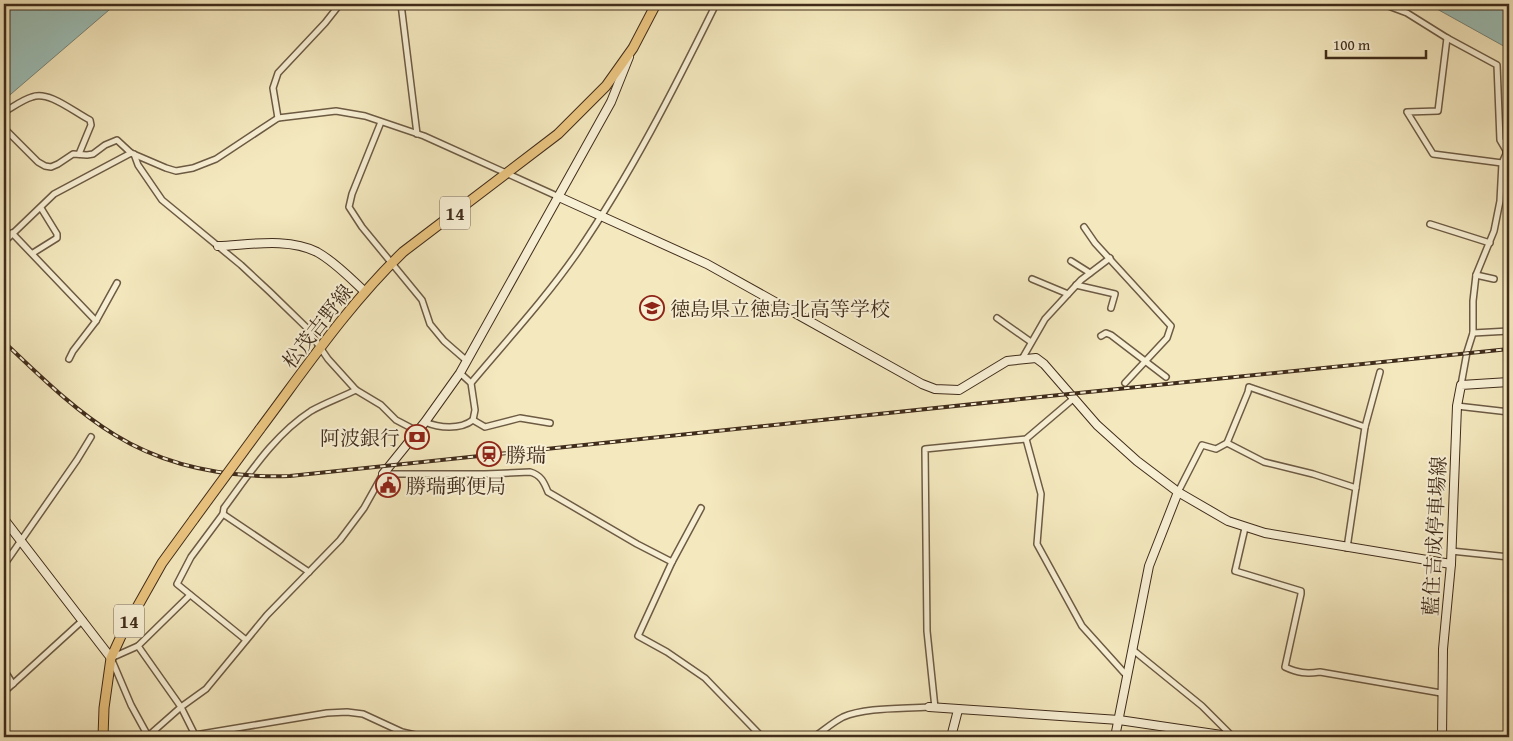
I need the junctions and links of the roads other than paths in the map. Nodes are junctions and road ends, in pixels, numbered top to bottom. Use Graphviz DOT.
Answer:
graph roads {
  1 [pos="340,4"];
  2 [pos="401,4"];
  3 [pos="656,4"];
  4 [pos="716,4"];
  5 [pos="1383,4"];
  6 [pos="1447,38"];
  7 [pos="633,48"];
  8 [pos="4,112"];
  9 [pos="278,118"];
  10 [pos="381,122"];
  11 [pos="4,128"];
  12 [pos="417,134"];
  13 [pos="1508,152"];
  14 [pos="80,154"];
  15 [pos="133,154"];
  16 [pos="1502,163"];
  17 [pos="508,173"];
  18 [pos="559,197"];
  19 [pos="41,208"];
  20 [pos="602,216"];
  21 [pos="1430,224"];
  22 [pos="1084,227"];
  23 [pos="12,233"];
  24 [pos="4,242"];
  25 [pos="1490,243"];
  26 [pos="218,246"];
  27 [pos="33,253"];
  28 [pos="1110,258"];
  29 [pos="1071,261"];
  30 [pos="391,264"];
  31 [pos="1090,273"];
  32 [pos="1476,275"];
  33 [pos="1032,279"];
  34 [pos="1494,279"];
  35 [pos="117,283"];
  36 [pos="1076,285"];
  37 [pos="364,291"];
  38 [pos="1068,294"];
  39 [pos="1111,308"];
  40 [pos="998,318"];
  41 [pos="96,321"];
  42 [pos="1509,331"];
  43 [pos="1473,333"];
  44 [pos="1101,336"];
  45 [pos="1031,342"];
  46 [pos="320,349"];
  47 [pos="69,359"];
  48 [pos="1022,359"];
  49 [pos="467,361"];
  50 [pos="1146,361"];
  51 [pos="1380,372"];
  52 [pos="460,373"];
  53 [pos="1166,377"];
  54 [pos="1509,382"];
  55 [pos="472,383"];
  56 [pos="1124,383"];
  57 [pos="1461,385"];
  58 [pos="356,390"];
  59 [pos="1073,399"];
  60 [pos="1457,406"];
  61 [pos="1509,412"];
  62 [pos="473,420"];
  63 [pos="424,422"];
  64 [pos="550,423"];
  65 [pos="1365,427"];
  66 [pos="417,431"];
  67 [pos="91,436"];
  68 [pos="1026,439"];
  69 [pos="1227,443"];
  70 [pos="383,474"];
  71 [pos="1356,488"];
  72 [pos="1178,492"];
  73 [pos="701,508"];
  74 [pos="223,514"];
  75 [pos="4,519"];
  76 [pos="1245,528"];
  77 [pos="22,542"];
  78 [pos="1347,548"];
  79 [pos="1451,551"];
  80 [pos="1509,557"];
  81 [pos="672,562"];
  82 [pos="1450,564"];
  83 [pos="4,565"];
  84 [pos="309,572"];
  85 [pos="190,595"];
  86 [pos="83,620"];
  87 [pos="246,640"];
  88 [pos="138,646"];
  89 [pos="1133,650"];
  90 [pos="111,658"];
  91 [pos="4,670"];
  92 [pos="1127,676"];
  93 [pos="13,684"];
  94 [pos="4,692"];
  95 [pos="1441,693"];
  96 [pos="181,707"];
  97 [pos="932,707"];
  98 [pos="958,710"];
  99 [pos="1119,720"];
  100 [pos="1509,726"];
  101 [pos="1211,735"];
  102 [pos="196,736"];
  103 [pos="103,737"];
  104 [pos="147,737"];
  105 [pos="424,737"];
  106 [pos="762,737"];
  107 [pos="814,737"];
  108 [pos="951,737"];
  109 [pos="1116,737"];
  110 [pos="1233,737"];
  111 [pos="1442,737"];
  112 [pos="1505,737"];
  1 -- 9 [label="street"];
  2 -- 12 [label="street"];
  3 -- 7 [label="main road, 松茂吉野線 / 14"];
  4 -- 20 [label="street"];
  5 -- 6 [label="street"];
  6 -- 13 [label="street"];
  6 -- 16 [label="street"];
  7 -- 17 [label="main road, 松茂吉野線 / 14"];
  7 -- 18 [label="street"];
  8 -- 14 [label="street"];
  9 -- 10 [label="street"];
  9 -- 15 [label="street"];
  10 -- 12 [label="street"];
  10 -- 30 [label="street"];
  11 -- 14 [label="street"];
  12 -- 17 [label="street"];
  13 -- 16 [label="street"];
  14 -- 15 [label="street"];
  15 -- 19 [label="street"];
  15 -- 26 [label="street"];
  16 -- 25 [label="street"];
  17 -- 18 [label="street"];
  17 -- 30 [label="main road, 松茂吉野線 / 14"];
  18 -- 20 [label="street"];
  18 -- 49 [label="street"];
  19 -- 23 [label="street"];
  19 -- 27 [label="street"];
  20 -- 48 [label="street"];
  20 -- 55 [label="street"];
  21 -- 25 [label="street"];
  22 -- 28 [label="street"];
  23 -- 24 [label="street"];
  23 -- 27 [label="street"];
  25 -- 32 [label="street"];
  26 -- 37 [label="street"];
  26 -- 46 [label="street"];
  27 -- 41 [label="street"];
  28 -- 31 [label="street"];
  28 -- 50 [label="street"];
  29 -- 31 [label="street"];
  30 -- 37 [label="main road, 松茂吉野線 / 14"];
  30 -- 49 [label="street"];
  31 -- 36 [label="street"];
  32 -- 34 [label="street"];
  32 -- 43 [label="street"];
  33 -- 38 [label="street"];
  35 -- 41 [label="street"];
  36 -- 38 [label="street"];
  36 -- 39 [label="street"];
  37 -- 46 [label="main road, 松茂吉野線 / 14"];
  38 -- 45 [label="street"];
  40 -- 45 [label="street"];
  41 -- 47 [label="street"];
  42 -- 43 [label="street"];
  43 -- 57 [label="street"];
  44 -- 50 [label="street"];
  45 -- 48 [label="street"];
  46 -- 58 [label="street"];
  46 -- 90 [label="main road, 松茂吉野線 / 14, bridge"];
  48 -- 59 [label="street"];
  49 -- 52 [label="street"];
  50 -- 53 [label="street"];
  50 -- 56 [label="street"];
  51 -- 65 [label="street"];
  52 -- 55 [label="street"];
  52 -- 63 [label="street"];
  54 -- 57 [label="street"];
  55 -- 62 [label="street"];
  57 -- 60 [label="street, 藍住吉成停車場線"];
  58 -- 66 [label="street"];
  58 -- 74 [label="street"];
  59 -- 68 [label="street"];
  59 -- 72 [label="street"];
  60 -- 61 [label="street"];
  60 -- 79 [label="street, 藍住吉成停車場線"];
  62 -- 63 [label="street"];
  62 -- 64 [label="street"];
  63 -- 66 [label="street"];
  65 -- 69 [label="street"];
  65 -- 71 [label="street"];
  66 -- 70 [label="street"];
  67 -- 77 [label="street"];
  68 -- 92 [label="street"];
  68 -- 97 [label="street"];
  69 -- 71 [label="street"];
  69 -- 72 [label="street"];
  70 -- 81 [label="street"];
  70 -- 84 [label="street"];
  71 -- 78 [label="street"];
  72 -- 76 [label="street"];
  72 -- 89 [label="street"];
  73 -- 81 [label="street"];
  74 -- 84 [label="street"];
  74 -- 85 [label="street"];
  75 -- 77 [label="street"];
  76 -- 78 [label="street"];
  76 -- 95 [label="street"];
  77 -- 83 [label="street"];
  77 -- 86 [label="street"];
  78 -- 82 [label="street"];
  79 -- 80 [label="street"];
  79 -- 82 [label="street, 藍住吉成停車場線"];
  81 -- 106 [label="street"];
  82 -- 95 [label="street, 藍住吉成停車場線"];
  84 -- 87 [label="street"];
  85 -- 87 [label="street"];
  85 -- 88 [label="street"];
  86 -- 90 [label="street"];
  86 -- 93 [label="street"];
  87 -- 96 [label="street"];
  88 -- 90 [label="street"];
  88 -- 96 [label="street"];
  89 -- 92 [label="street"];
  89 -- 110 [label="street"];
  90 -- 103 [label="main road, 松茂吉野線 / 14"];
  90 -- 104 [label="street"];
  91 -- 93 [label="street"];
  92 -- 99 [label="street"];
  93 -- 94 [label="street"];
  95 -- 111 [label="street, 藍住吉成停車場線"];
  96 -- 102 [label="street"];
  96 -- 104 [label="street"];
  97 -- 98 [label="street"];
  97 -- 107 [label="street"];
  98 -- 99 [label="street"];
  98 -- 108 [label="street"];
  99 -- 101 [label="street"];
  99 -- 109 [label="street"];
  100 -- 112 [label="street"];
  101 -- 110 [label="street"];
  102 -- 105 [label="street"];
}
